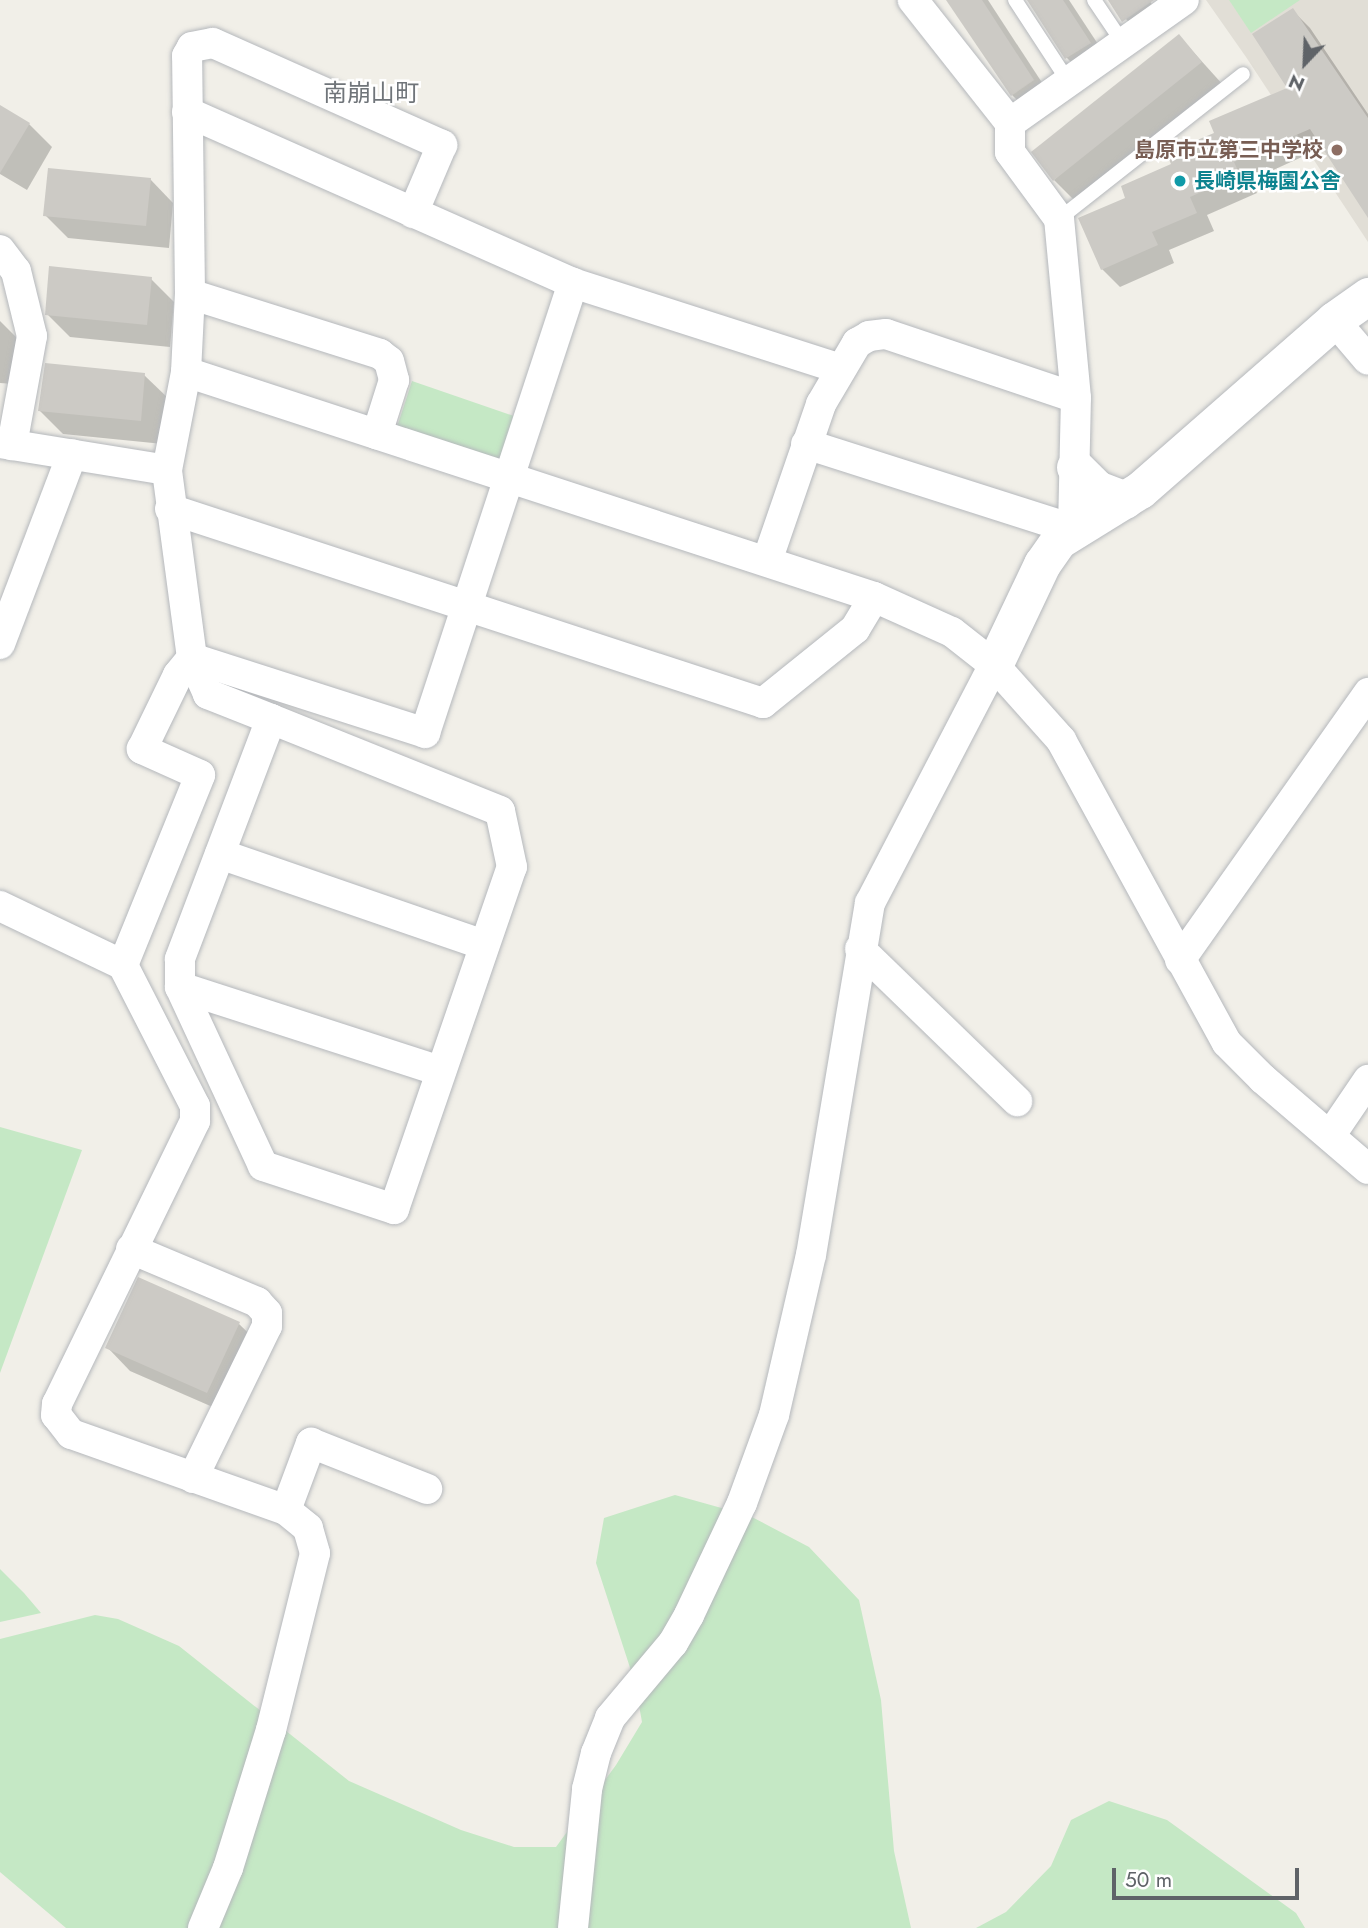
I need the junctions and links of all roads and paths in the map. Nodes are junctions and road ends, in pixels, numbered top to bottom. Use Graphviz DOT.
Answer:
graph roads {
  1 [pos="913,0"];
  2 [pos="1015,0"];
  3 [pos="1094,0"];
  4 [pos="1184,0"];
  5 [pos="1123,43"];
  6 [pos="1243,75"];
  7 [pos="1068,81"];
  8 [pos="187,112"];
  9 [pos="1010,122"];
  10 [pos="413,213"];
  11 [pos="1059,219"];
  12 [pos="0,250"];
  13 [pos="573,283"];
  14 [pos="190,294"];
  15 [pos="1368,296"];
  16 [pos="1334,320"];
  17 [pos="1368,360"];
  18 [pos="841,369"];
  19 [pos="186,372"];
  20 [pos="1076,398"];
  21 [pos="377,434"];
  22 [pos="6,444"];
  23 [pos="806,444"];
  24 [pos="72,454"];
  25 [pos="1075,467"];
  26 [pos="167,470"];
  27 [pos="509,476"];
  28 [pos="1125,500"];
  29 [pos="170,509"];
  30 [pos="1073,529"];
  31 [pos="767,561"];
  32 [pos="874,597"];
  33 [pos="467,606"];
  34 [pos="0,644"];
  35 [pos="192,658"];
  36 [pos="994,665"];
  37 [pos="1368,693"];
  38 [pos="271,719"];
  39 [pos="220,854"];
  40 [pos="0,906"];
  41 [pos="484,945"];
  42 [pos="860,949"];
  43 [pos="1180,960"];
  44 [pos="123,965"];
  45 [pos="180,987"];
  46 [pos="440,1071"];
  47 [pos="1368,1080"];
  48 [pos="1017,1101"];
  49 [pos="1330,1136"];
  50 [pos="1368,1169"];
  51 [pos="131,1249"];
  52 [pos="193,1478"];
  53 [pos="426,1489"];
  54 [pos="286,1510"];
  55 [pos="202,1928"];
  56 [pos="573,1928"];
  1 -- 9 [label="street"];
  2 -- 7 [label="lane"];
  3 -- 5 [label="lane"];
  4 -- 5 [label="street"];
  5 -- 7 [label="street"];
  6 -- 11 [label="lane"];
  7 -- 9 [label="street"];
  8 -- 10 [label="street"];
  8 -- 10 [label="street"];
  8 -- 14 [label="street"];
  9 -- 11 [label="street"];
  10 -- 13 [label="street"];
  11 -- 20 [label="street"];
  12 -- 22 [label="street"];
  13 -- 18 [label="street"];
  13 -- 27 [label="street"];
  14 -- 19 [label="street"];
  14 -- 21 [label="street"];
  15 -- 16 [label="street"];
  16 -- 17 [label="street"];
  16 -- 28 [label="street"];
  18 -- 20 [label="street"];
  18 -- 23 [label="street"];
  19 -- 21 [label="street"];
  19 -- 26 [label="street"];
  20 -- 25 [label="street"];
  21 -- 27 [label="street"];
  22 -- 24 [label="street"];
  23 -- 30 [label="street"];
  23 -- 31 [label="street"];
  24 -- 26 [label="street"];
  24 -- 34 [label="street"];
  25 -- 28 [label="street"];
  25 -- 30 [label="street"];
  26 -- 29 [label="street"];
  27 -- 31 [label="street"];
  27 -- 33 [label="street"];
  28 -- 30 [label="street"];
  29 -- 33 [label="street"];
  29 -- 35 [label="street"];
  30 -- 36 [label="street"];
  31 -- 32 [label="street"];
  32 -- 33 [label="street"];
  32 -- 36 [label="street"];
  33 -- 35 [label="street"];
  35 -- 38 [label="street"];
  35 -- 44 [label="street"];
  36 -- 42 [label="street"];
  36 -- 43 [label="street"];
  37 -- 43 [label="street"];
  38 -- 39 [label="street"];
  38 -- 41 [label="street"];
  39 -- 41 [label="street"];
  39 -- 45 [label="street"];
  40 -- 44 [label="street"];
  41 -- 46 [label="street"];
  42 -- 48 [label="street"];
  42 -- 56 [label="street"];
  43 -- 49 [label="street"];
  44 -- 51 [label="street"];
  45 -- 46 [label="street"];
  45 -- 46 [label="street"];
  47 -- 49 [label="street"];
  49 -- 50 [label="street"];
  51 -- 52 [label="street"];
  51 -- 52 [label="street"];
  52 -- 54 [label="street"];
  53 -- 54 [label="street"];
  54 -- 55 [label="street"];
}
